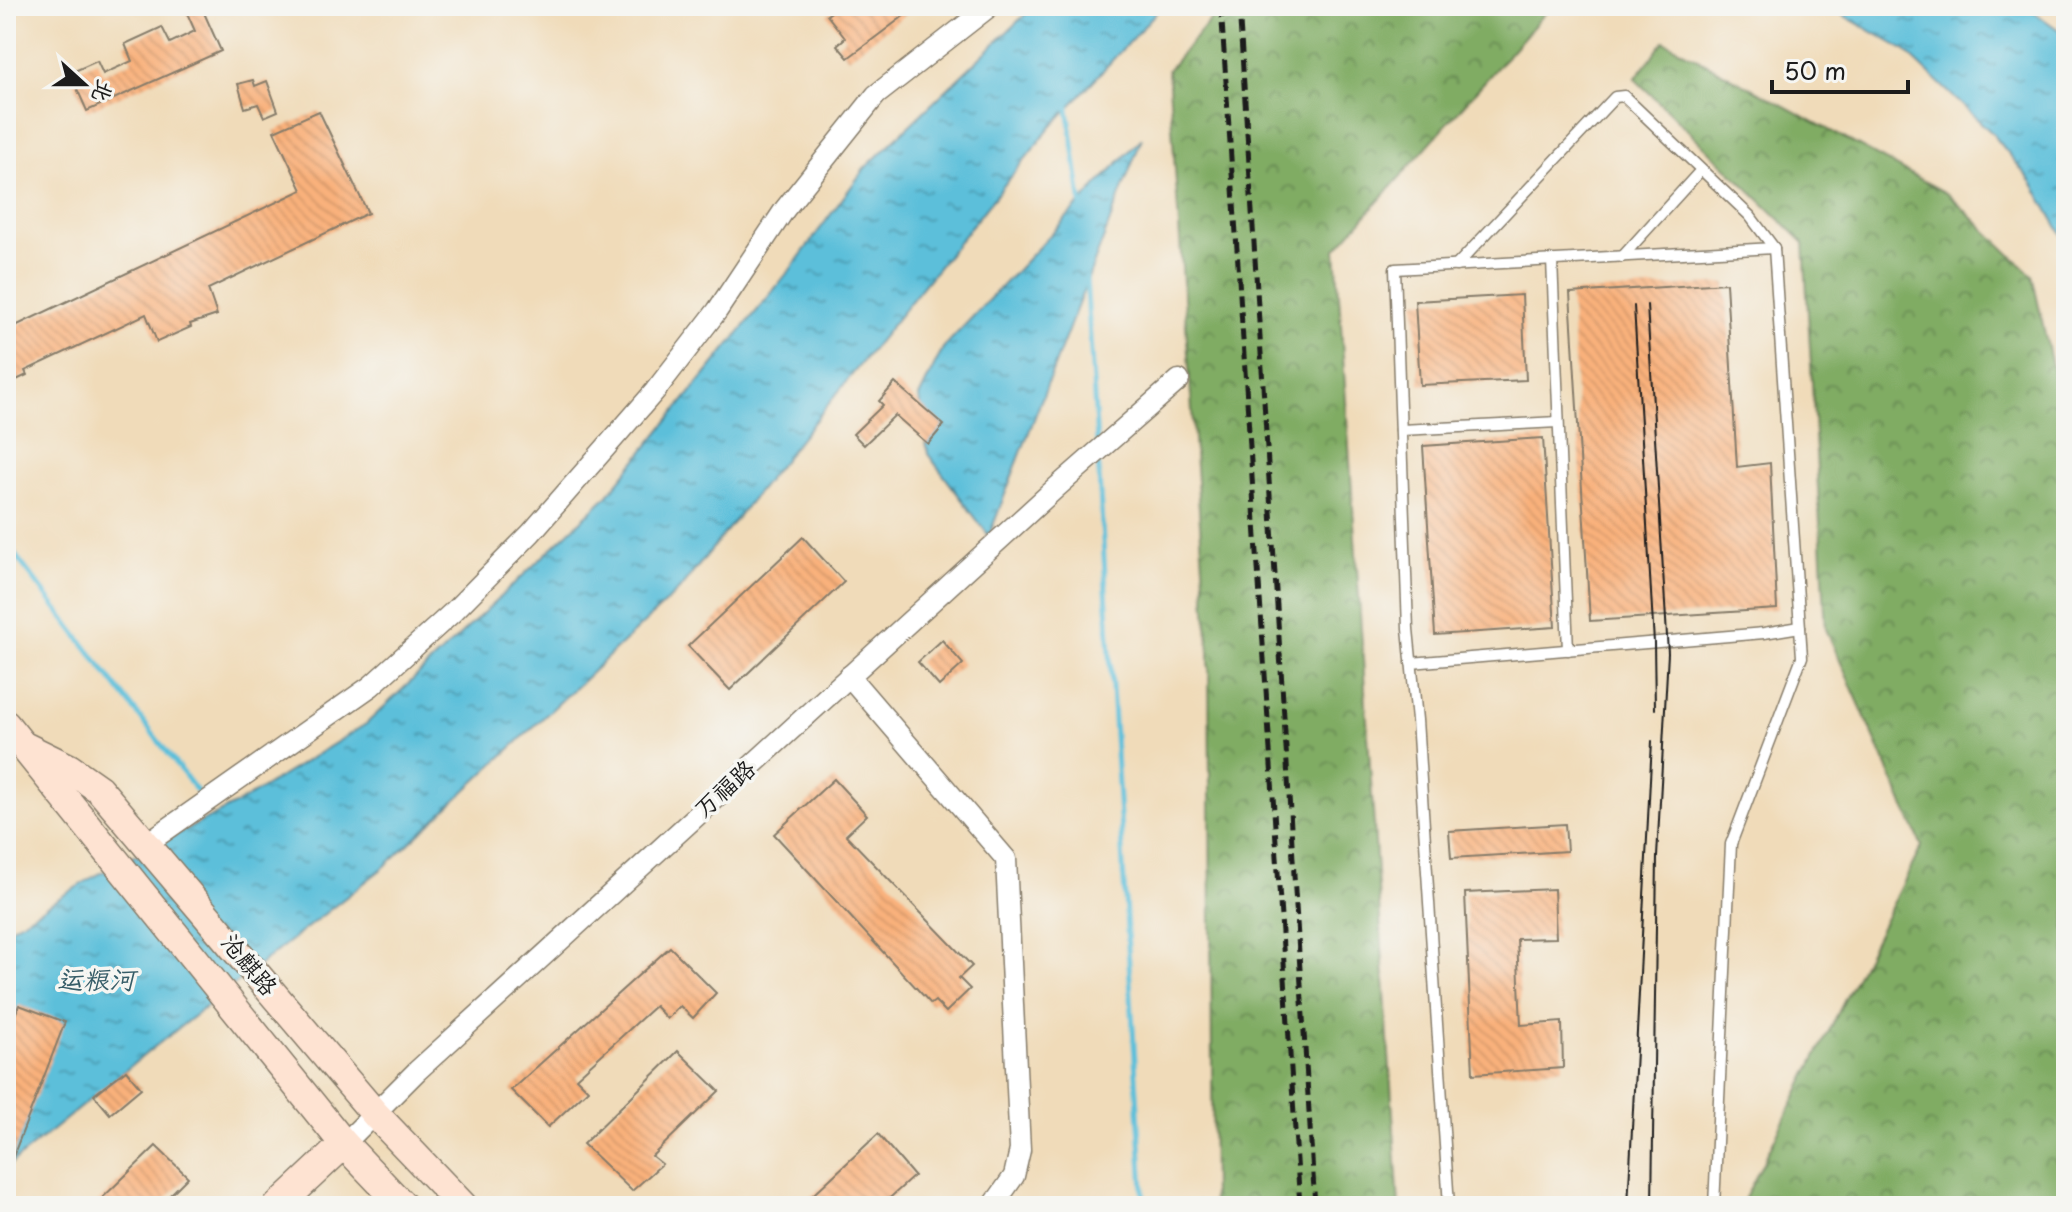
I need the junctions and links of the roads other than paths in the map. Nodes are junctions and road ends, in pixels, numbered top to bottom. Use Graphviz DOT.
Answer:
graph roads {
  1 [pos="990,6"];
  2 [pos="1701,170"];
  3 [pos="1774,248"];
  4 [pos="1622,257"];
  5 [pos="1552,260"];
  6 [pos="1456,266"];
  7 [pos="1179,380"];
  8 [pos="1558,422"];
  9 [pos="1401,430"];
  10 [pos="1800,627"];
  11 [pos="1568,650"];
  12 [pos="1411,663"];
  13 [pos="849,676"];
  14 [pos="13,735"];
  15 [pos="146,844"];
  16 [pos="375,1114"];
  17 [pos="344,1144"];
  18 [pos="278,1206"];
  19 [pos="403,1206"];
  20 [pos="463,1206"];
  21 [pos="993,1206"];
  22 [pos="1449,1206"];
  23 [pos="1714,1206"];
  1 -- 15 [label="street"];
  2 -- 3 [label="lane"];
  2 -- 4 [label="lane"];
  2 -- 6 [label="lane"];
  3 -- 4 [label="lane"];
  3 -- 10 [label="lane"];
  4 -- 5 [label="lane"];
  5 -- 6 [label="lane"];
  5 -- 8 [label="lane"];
  6 -- 9 [label="lane"];
  7 -- 13 [label="street, 万福路"];
  8 -- 9 [label="lane"];
  8 -- 11 [label="lane"];
  9 -- 12 [label="lane"];
  10 -- 11 [label="lane"];
  10 -- 23 [label="lane"];
  11 -- 12 [label="lane"];
  12 -- 22 [label="lane"];
  13 -- 16 [label="street, 万福路"];
  13 -- 21 [label="street"];
  14 -- 15 [label="main road, 沧麒路"];
  14 -- 17 [label="main road, 沧麒路"];
  15 -- 16 [label="main road, 沧麒路"];
  16 -- 17 [label="street, 万福路"];
  16 -- 20 [label="main road, 沧麒路"];
  17 -- 18 [label="main road, 万福路"];
  17 -- 19 [label="main road, 沧麒路"];
}
